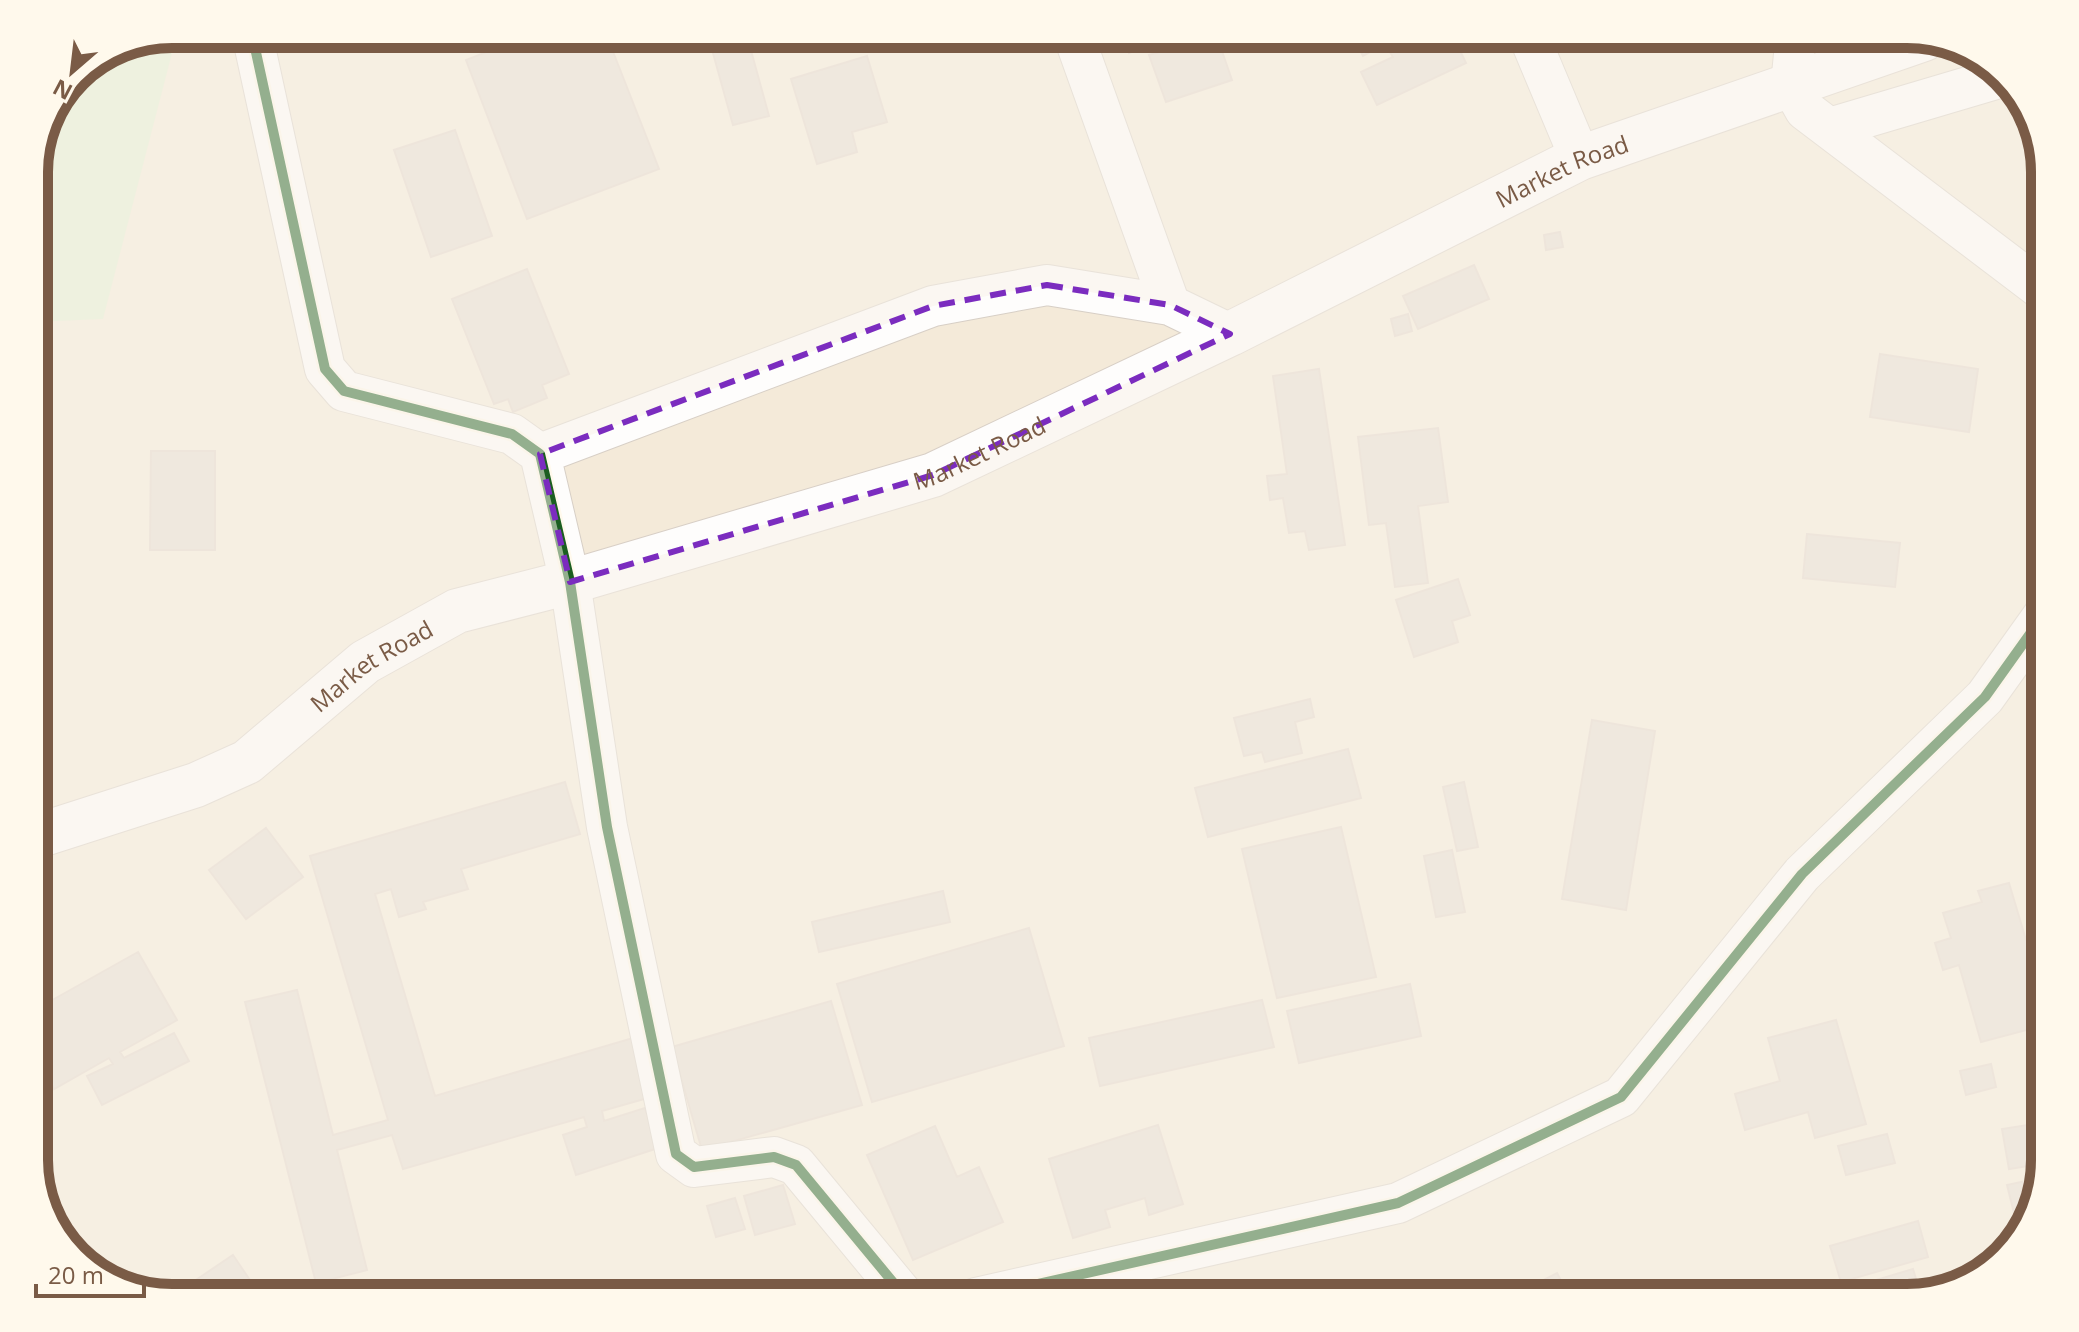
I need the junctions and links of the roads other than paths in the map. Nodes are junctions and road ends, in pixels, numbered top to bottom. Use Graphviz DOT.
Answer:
graph roads {
  1 [pos="255,48"];
  2 [pos="1078,48"];
  3 [pos="1534,48"];
  4 [pos="1795,48"];
  5 [pos="1898,48"];
  6 [pos="1990,80"];
  7 [pos="1791,85"];
  8 [pos="1830,128"];
  9 [pos="1580,158"];
  10 [pos="2031,281"];
  11 [pos="1170,305"];
  12 [pos="1230,334"];
  13 [pos="540,454"];
  14 [pos="570,582"];
  15 [pos="2031,633"];
  16 [pos="48,833"];
  17 [pos="894,1284"];
  18 [pos="1038,1284"];
  1 -- 13 [label="street"];
  2 -- 11 [label="street"];
  3 -- 9 [label="street"];
  4 -- 7 [label="street"];
  5 -- 7 [label="main road, Market Road"];
  6 -- 8 [label="street"];
  7 -- 8 [label="street"];
  7 -- 9 [label="main road, Market Road"];
  8 -- 10 [label="street"];
  9 -- 12 [label="main road, Market Road"];
  11 -- 12 [label="street"];
  11 -- 13 [label="street"];
  12 -- 14 [label="main road, Market Road"];
  13 -- 14 [label="street"];
  14 -- 16 [label="main road, Market Road"];
  14 -- 17 [label="street"];
  15 -- 18 [label="street"];
}
